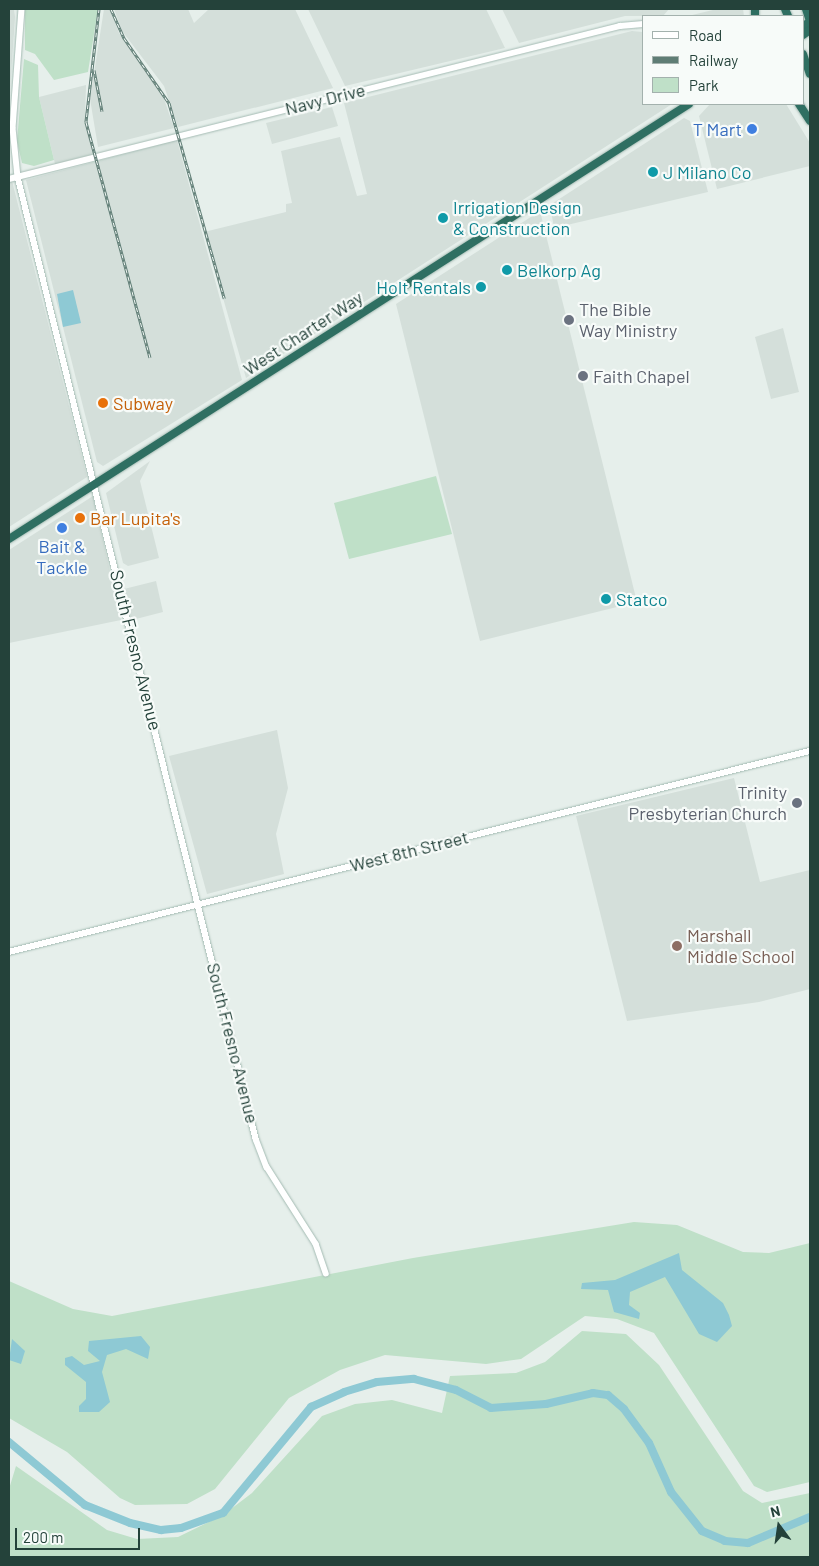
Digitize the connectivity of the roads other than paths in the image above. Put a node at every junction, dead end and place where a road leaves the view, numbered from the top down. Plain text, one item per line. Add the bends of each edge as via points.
1 (22, 9) edge
2 (806, 9) edge
3 (810, 21) edge
4 (642, 24) edge
5 (804, 57) edge
6 (810, 74) edge
7 (687, 105) edge
8 (800, 105) edge
9 (810, 121) edge
10 (18, 176) junction
11 (9, 179) edge
12 (94, 484) junction
13 (9, 539) edge
14 (810, 751) edge
15 (199, 904) junction
16 (9, 952) edge
17 (326, 1273) dead end

1 - 10 street, South Fresno Avenue via 13,128
2 - 3 highway
4 - 10 street, Navy Drive via 620,26
5 - 6 highway
7 - 12 highway, West Charter Way
8 - 9 highway
10 - 11 street, Navy Drive
10 - 12 street, South Fresno Avenue
12 - 13 highway, West Charter Way
12 - 15 street, South Fresno Avenue
14 - 15 street, West 8th Street
15 - 16 street, West 8th Street
15 - 17 street, South Fresno Avenue via 259,1149 311,1235

